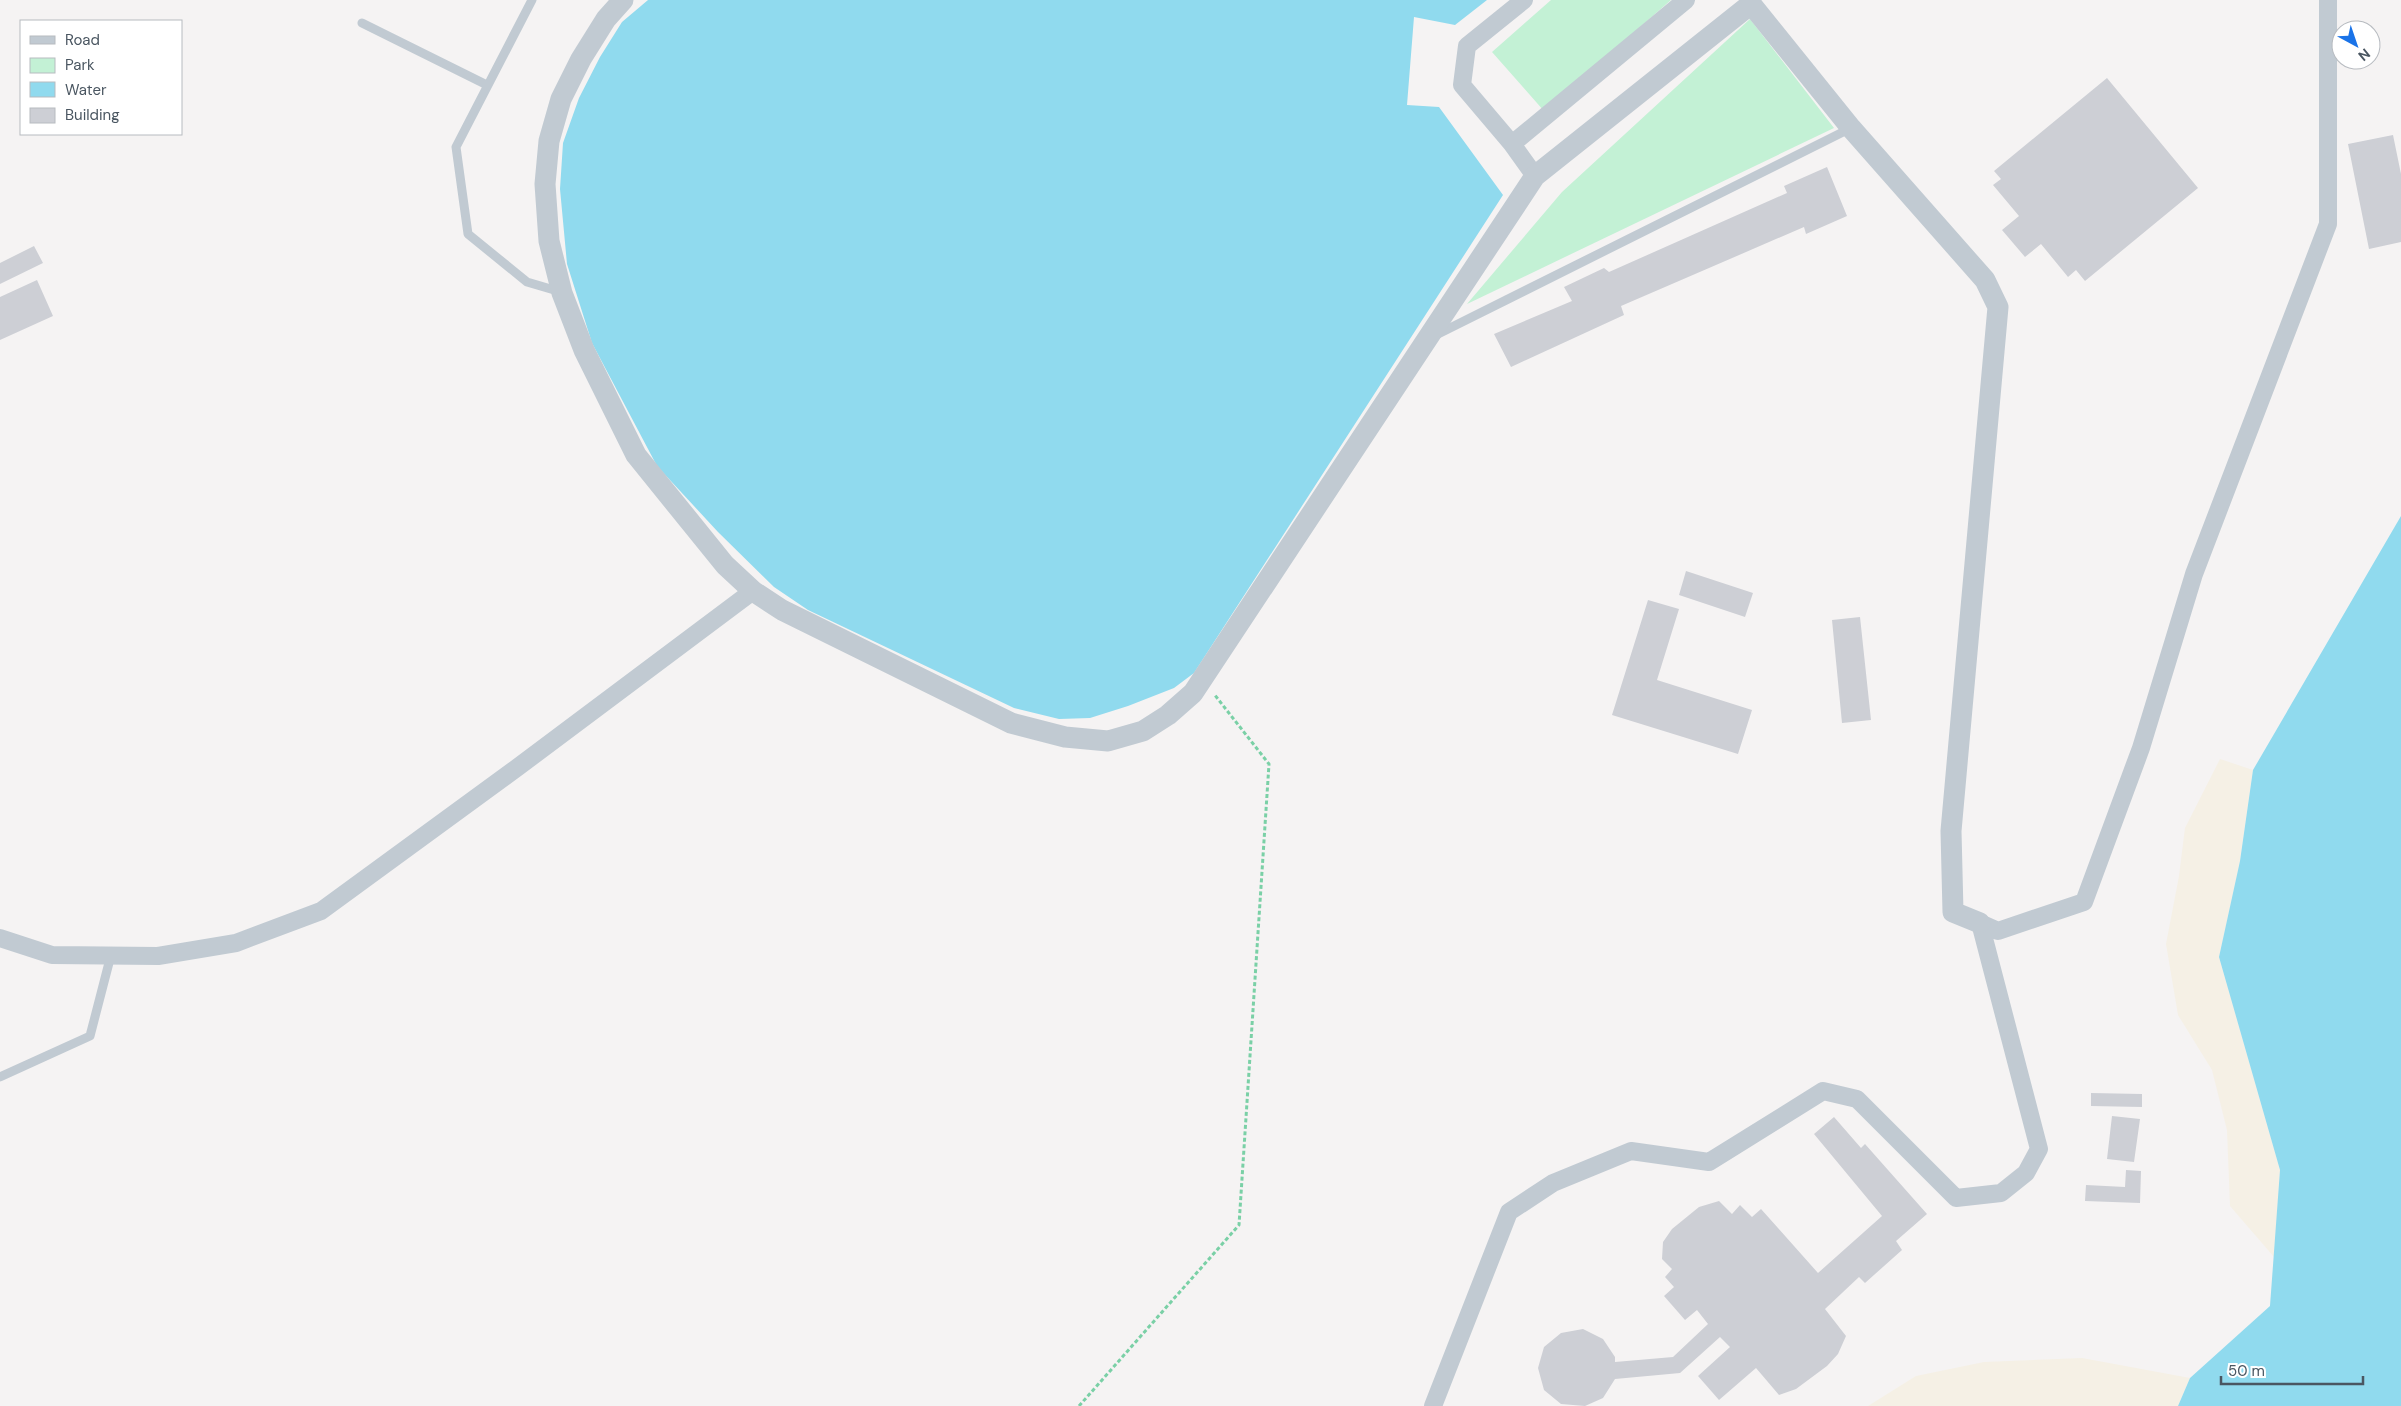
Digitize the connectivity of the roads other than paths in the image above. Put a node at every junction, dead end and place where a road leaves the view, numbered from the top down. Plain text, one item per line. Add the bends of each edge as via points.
1 (532, 0) edge
2 (623, 0) edge
3 (1524, 0) edge
4 (1686, 0) edge
5 (2328, 0) edge
6 (1750, 2) edge
7 (362, 23) dead end
8 (488, 85) junction
9 (1851, 128) junction
10 (1512, 144) junction
11 (1535, 176) junction
12 (562, 293) junction
13 (1425, 340) junction
14 (752, 591) junction
15 (1980, 923) junction
16 (0, 938) edge
17 (111, 955) junction
18 (0, 1077) edge
19 (1432, 1406) edge

1 - 8 lane
2 - 12 street via 606,19 581,60 561,99 549,141 545,184 549,241
3 - 10 street via 1467,46 1462,85
4 - 10 street
5 - 15 street via 2328,224 2194,574 2141,748 2084,902 1998,931
6 - 9 street
6 - 11 street
7 - 8 lane
8 - 12 lane via 456,147 468,234 527,282
9 - 13 lane
9 - 15 street via 1985,280 1998,307 1951,831 1953,912
10 - 11 street
11 - 13 street
12 - 14 street via 584,350 636,455 725,565
13 - 14 street via 1193,693 1143,731 1108,741 1065,737 1011,723 806,623
14 - 17 street via 321,911 236,943 158,956
15 - 19 street via 2039,1149 2026,1174 2001,1194 1956,1198 1857,1100 1823,1091 1709,1162 1631,1151 1553,1183 1509,1212
16 - 17 street via 52,955
17 - 18 lane via 90,1036

